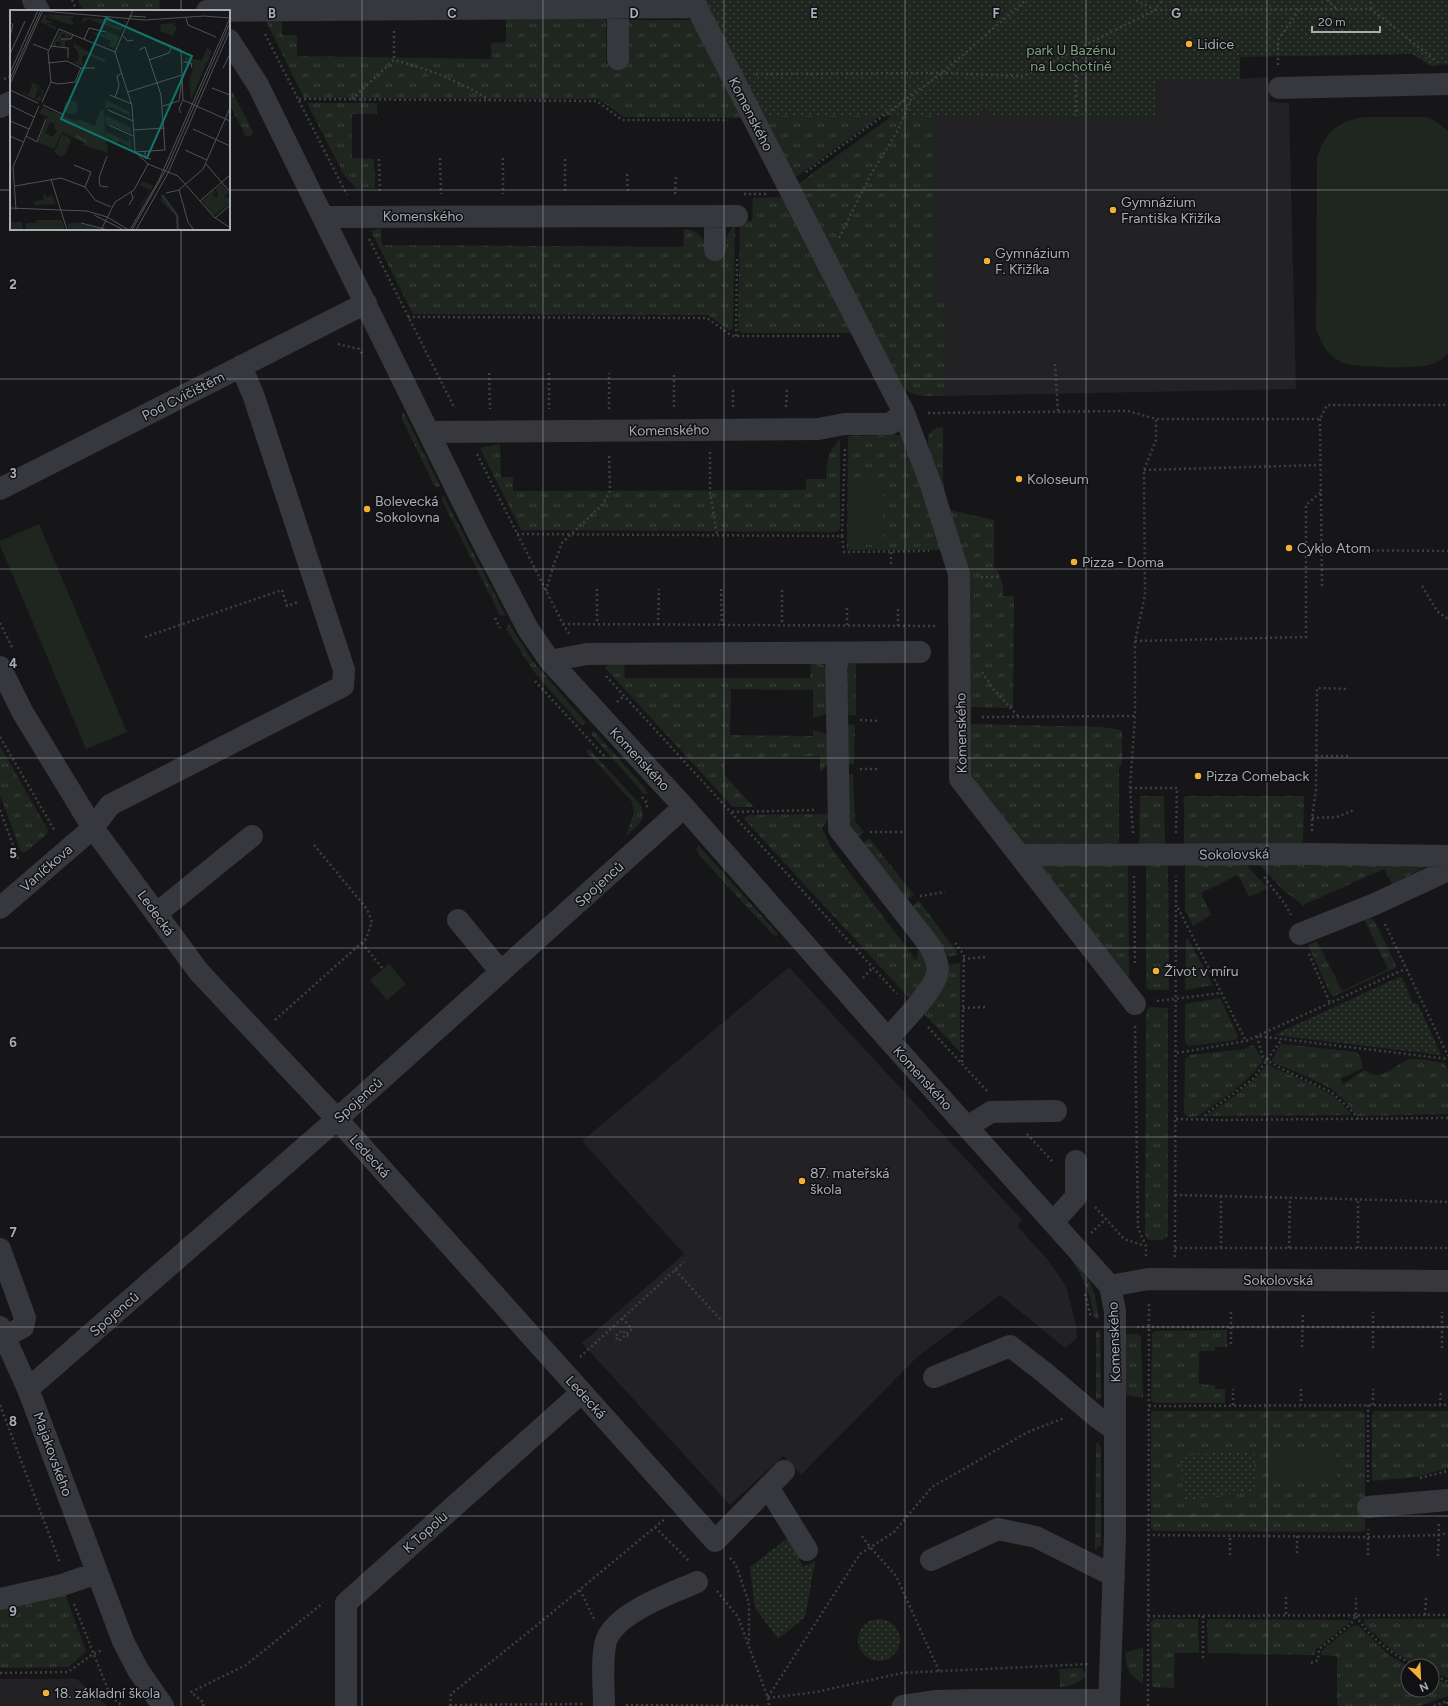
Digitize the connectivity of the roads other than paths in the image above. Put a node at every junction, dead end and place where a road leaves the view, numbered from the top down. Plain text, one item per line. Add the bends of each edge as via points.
1 (33, 0) edge
2 (695, 4) edge
3 (206, 8) edge
4 (618, 8) junction
5 (38, 10) edge
6 (230, 42) edge
7 (618, 59) dead end
8 (1445, 75) edge
9 (1279, 88) dead end
10 (10, 102) edge
11 (0, 107) edge
12 (716, 216) junction
13 (737, 216) road end
14 (324, 217) junction
15 (715, 250) dead end
16 (366, 304) junction
17 (242, 366) junction
18 (904, 413) junction
19 (429, 432) junction
20 (0, 489) edge
21 (920, 652) dead end
22 (836, 653) junction
23 (550, 661) junction
24 (0, 667) edge
25 (684, 807) junction
26 (93, 828) junction
27 (252, 836) dead end
28 (1020, 855) junction
29 (1448, 856) edge
30 (1448, 870) edge
31 (0, 908) edge
32 (156, 914) junction
33 (458, 920) dead end
34 (1300, 934) dead end
35 (501, 972) junction
36 (1134, 1004) road end
37 (888, 1039) junction
38 (1056, 1111) dead end
39 (337, 1119) junction
40 (967, 1127) junction
41 (1076, 1161) dead end
42 (1053, 1222) junction
43 (0, 1248) edge
44 (1448, 1281) edge
45 (1110, 1286) junction
46 (2, 1332) edge
47 (934, 1377) dead end
48 (28, 1388) junction
49 (582, 1392) junction
50 (1115, 1430) junction
51 (784, 1471) dead end
52 (768, 1487) junction
53 (1448, 1500) edge
54 (1368, 1507) road end
55 (807, 1550) dead end
56 (931, 1560) dead end
57 (97, 1573) junction
58 (1114, 1576) junction
59 (697, 1582) dead end
60 (0, 1599) edge
61 (1109, 1703) edge
62 (163, 1706) edge
63 (346, 1706) edge
64 (604, 1706) edge
65 (903, 1706) edge

1 - 5 street
2 - 4 street, Komenského
2 - 18 street, Komenského
3 - 4 street, Komenského
4 - 7 street
6 - 14 street, Komenského via 258,85
8 - 9 street
10 - 11 street
12 - 13 street, Komenského
12 - 14 street, Komenského
12 - 15 street
14 - 16 street, Komenského
16 - 17 street, Pod Cvičištěm
16 - 19 street, Komenského
17 - 20 street, Pod Cvičištěm
17 - 26 street, Vaníčkova via 344,670 343,686 110,805
18 - 19 street, Komenského via 890,424 846,424 818,429
18 - 28 street, Komenského via 931,485 959,574 960,779
19 - 23 street, Komenského via 528,629
21 - 22 street
22 - 23 street via 587,654
22 - 37 street, Komenského via 839,828 930,946 937,961 937,975 927,994
23 - 25 street, Komenského
24 - 26 street, Ledecká via 23,713
25 - 35 street, Spojenců
25 - 37 street, Komenského
26 - 31 street, Vaníčkova
26 - 32 street, Ledecká
27 - 32 street
28 - 29 street, Sokolovská
28 - 36 street, Komenského
30 - 34 street via 1375,904
32 - 39 street, Ledecká via 199,972
33 - 35 street
35 - 39 street, Spojenců
37 - 40 street, Komenského
38 - 40 street via 991,1112
39 - 48 street, Spojenců
39 - 49 street, Ledecká
40 - 42 street, Komenského
41 - 42 street via 1076,1197
42 - 45 street, Komenského
43 - 46 street, Majakovského via 25,1318 23,1327
44 - 45 street, Sokolovská via 1148,1280
45 - 50 street, Komenského via 1116,1311
46 - 48 street, Majakovského
47 - 50 street via 1010,1346
48 - 57 street, Majakovského
49 - 52 street, Ledecká via 715,1541
49 - 63 street, K Topolu via 346,1603
50 - 58 street, Komenského
51 - 52 street
52 - 55 street
53 - 54 street
56 - 58 street via 998,1529 1036,1537
57 - 60 street
57 - 62 street, Majakovského via 123,1641 138,1670
58 - 61 street, Komenského
59 - 64 street via 634,1612 611,1631 606,1642
61 - 65 street via 974,1700 936,1701

